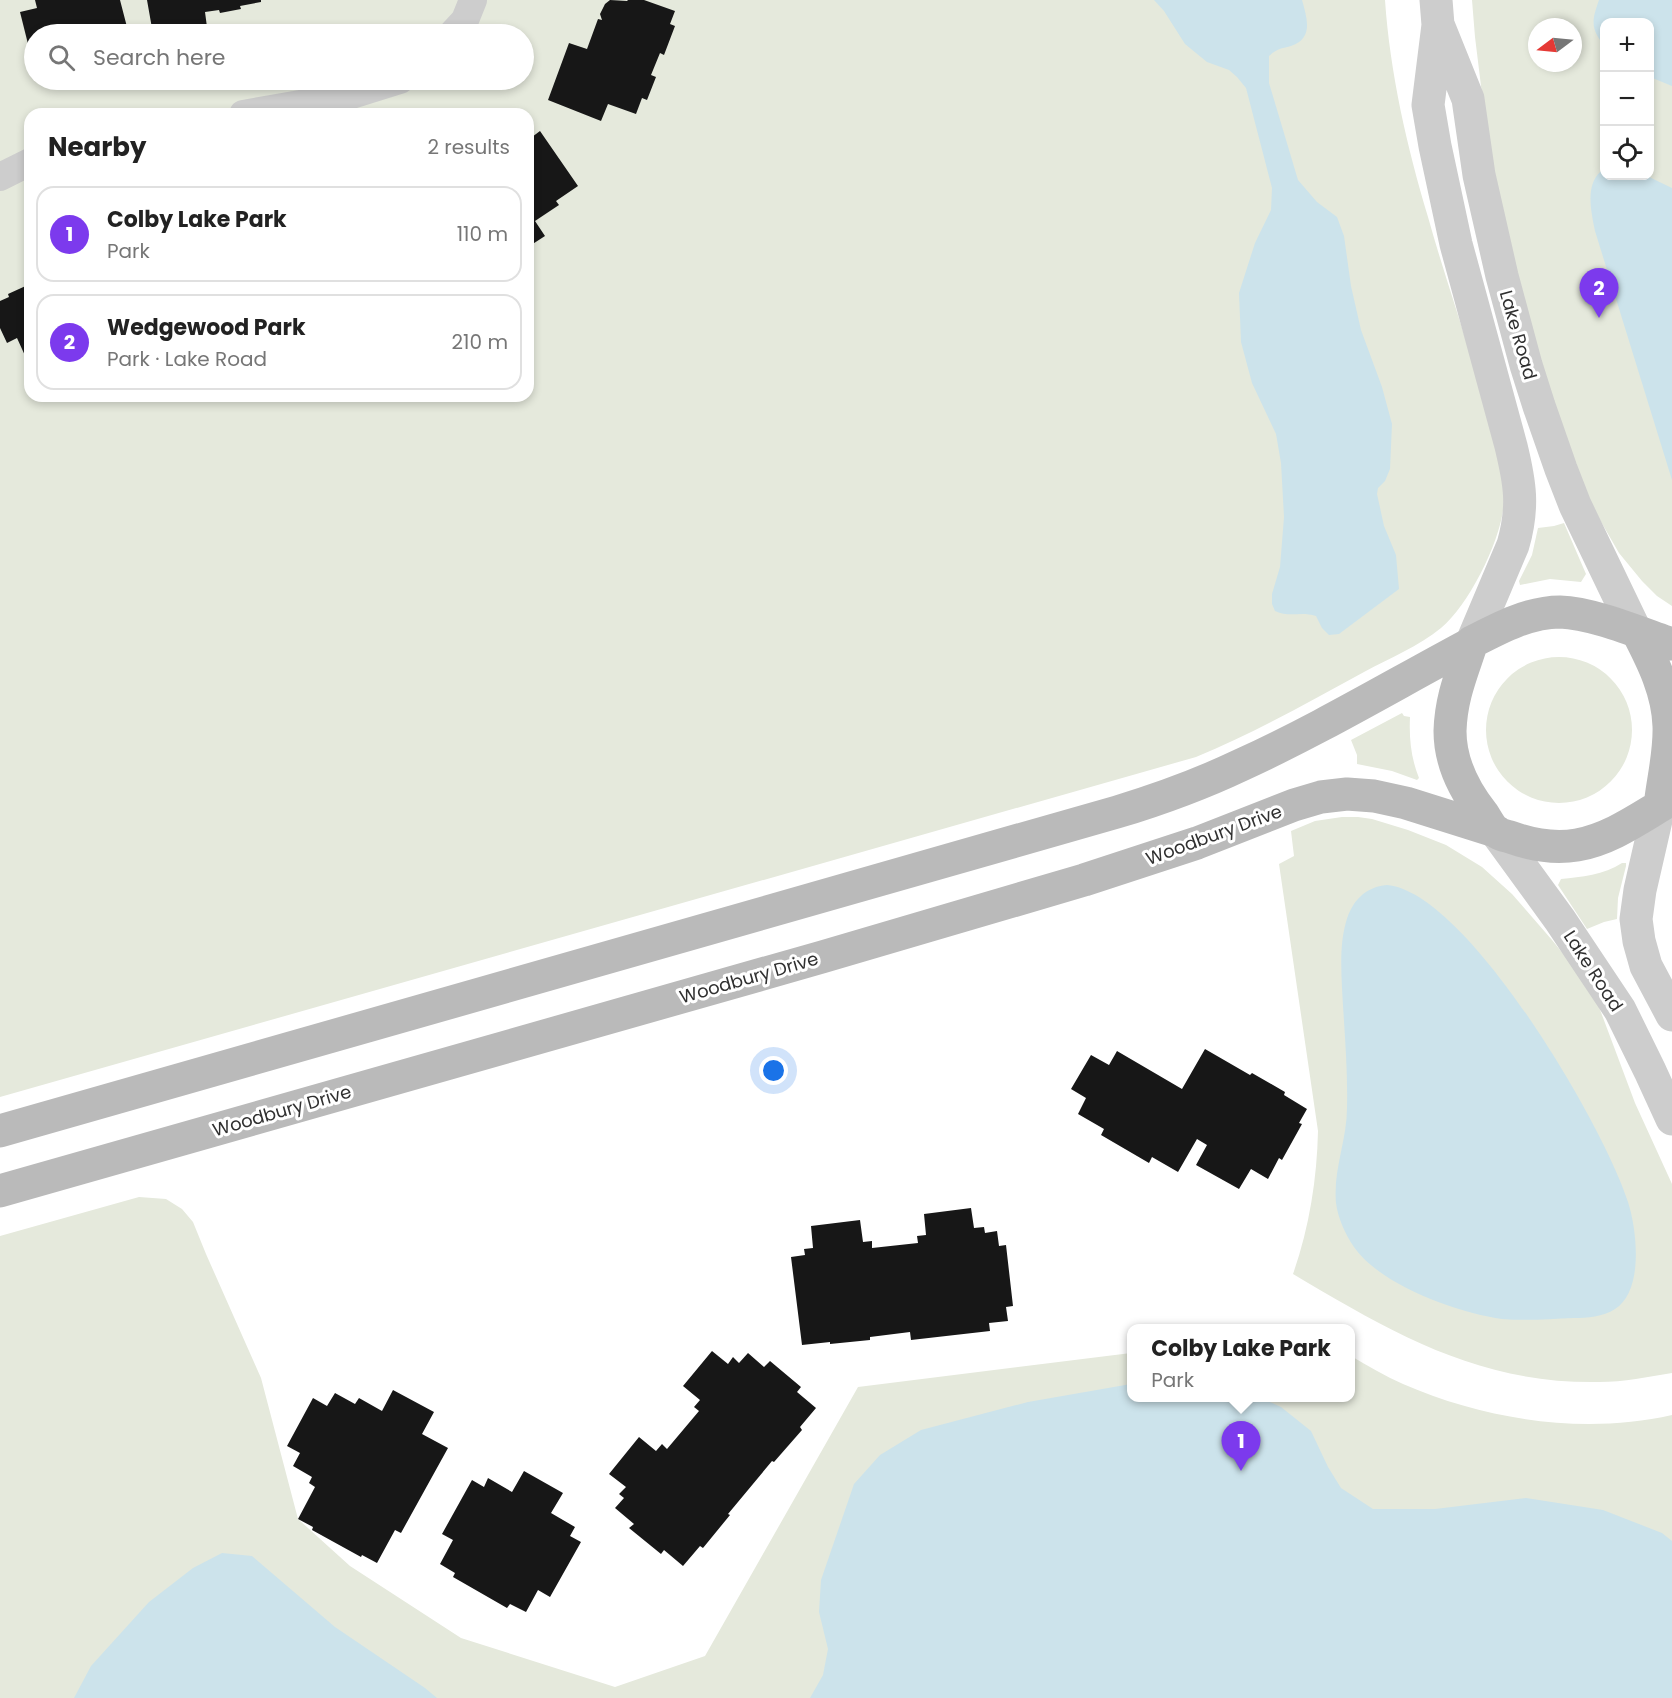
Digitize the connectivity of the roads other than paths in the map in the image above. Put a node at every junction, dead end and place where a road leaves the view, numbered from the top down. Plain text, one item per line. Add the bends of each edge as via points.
1 (473, 0) edge
2 (1437, 13) edge
3 (461, 24) edge
4 (368, 90) edge
5 (277, 108) edge
6 (24, 165) edge
7 (0, 177) edge
8 (1637, 633) junction
9 (1472, 643) junction
10 (1672, 645) edge
11 (1663, 804) edge
12 (1496, 832) junction
13 (1672, 1015) edge
14 (1672, 1119) edge
15 (0, 1131) edge
16 (0, 1191) edge

1 - 3 street
2 - 8 street, Lake Road via 1468,99 1479,175 1502,276 1539,406 1575,505
2 - 9 street, Lake Road via 1428,105 1435,146 1456,244 1513,453 1521,501 1513,544
4 - 5 street
6 - 7 street
8 - 9 main road via 1559,612 1514,622
8 - 10 main road
8 - 11 main road via 1658,674 1668,713
9 - 12 main road via 1454,699 1451,744 1464,788
9 - 15 main road via 1304,735 1147,803
11 - 12 main road, Woodbury Drive via 1605,836 1576,845 1543,846
11 - 13 street via 1636,919 1643,958
12 - 14 street, Lake Road via 1620,1010
12 - 16 main road, Woodbury Drive via 1374,796 1321,797 1084,880

